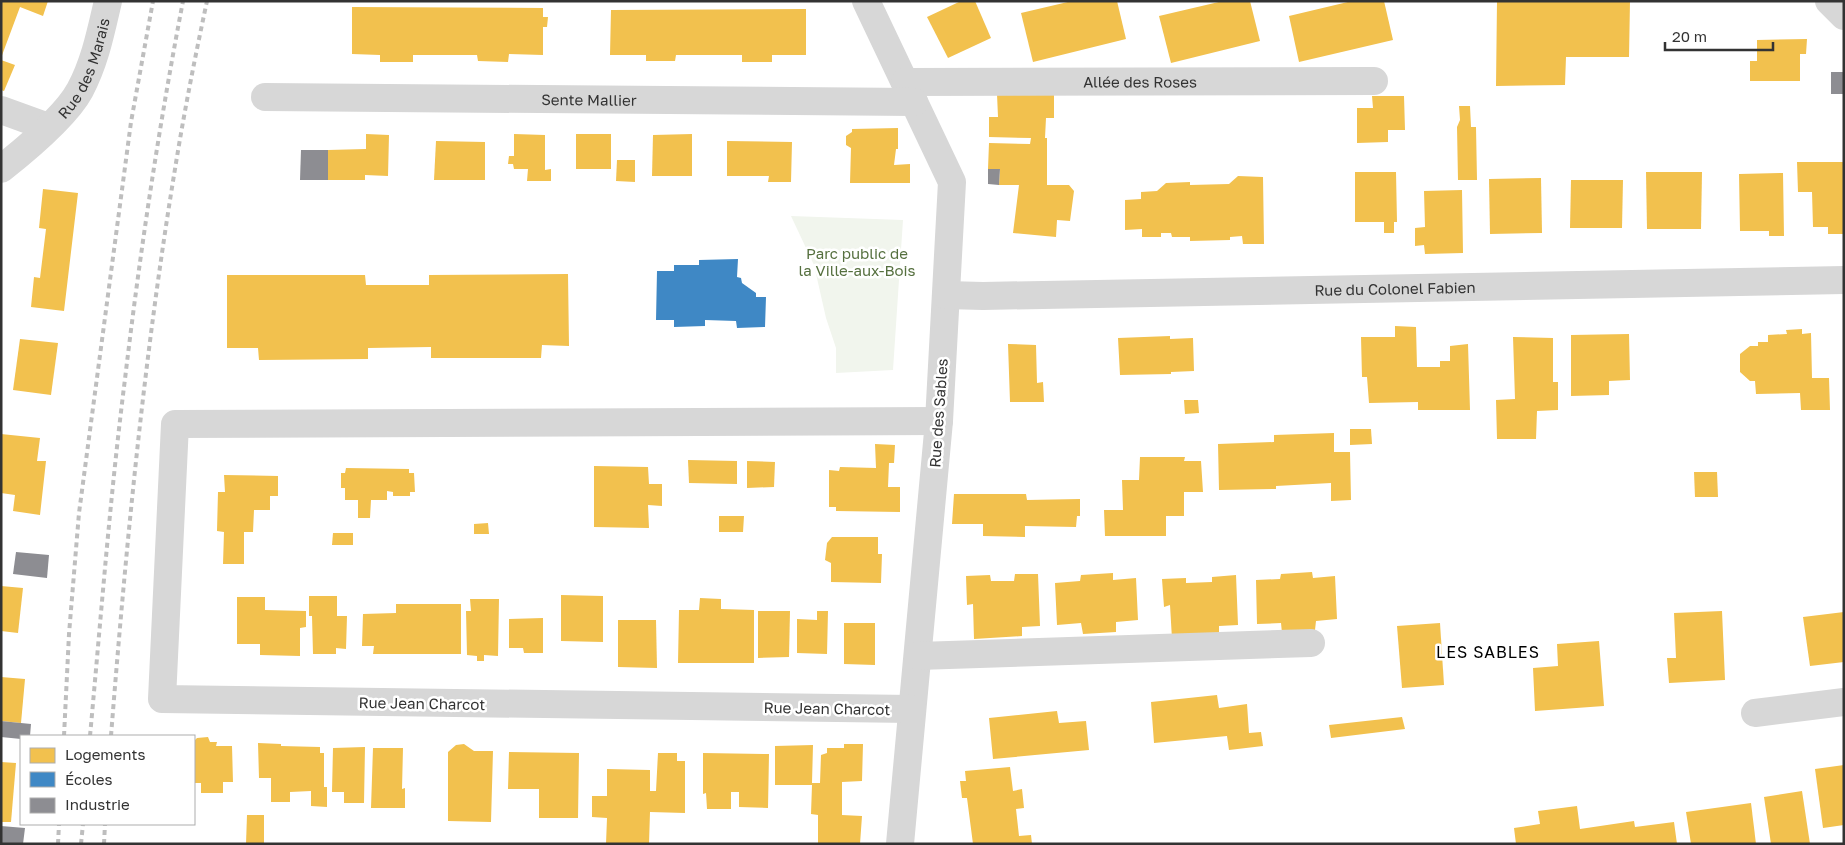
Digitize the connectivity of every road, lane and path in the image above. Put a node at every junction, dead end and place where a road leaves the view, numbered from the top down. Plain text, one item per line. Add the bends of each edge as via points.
1 (108, 1) edge
2 (866, 1) edge
3 (1829, 1) edge
4 (1844, 16) edge
5 (1374, 81) dead end
6 (909, 92) junction
7 (265, 97) dead end
8 (1, 110) edge
9 (48, 127) junction
10 (1, 169) edge
11 (1844, 280) edge
12 (946, 295) junction
13 (939, 421) junction
14 (1311, 643) dead end
15 (918, 656) junction
16 (1844, 702) edge
17 (912, 709) junction
18 (1755, 713) dead end
19 (900, 844) edge

1 - 9 street, Rue des Marais via 99,41 79,91
2 - 6 street, Rue des Sables
3 - 4 street
5 - 6 street, Allée des Roses
6 - 7 street, Sente Mallier
6 - 12 street, Rue des Sables via 952,182
8 - 9 street, Rue des Marais
9 - 10 street, Rue des Marais
11 - 12 street, Rue du Colonel Fabien
12 - 13 street, Rue des Sables
13 - 15 street, Rue des Sables
13 - 17 street, Rue Jean Charcot via 175,424 162,700
14 - 15 street
15 - 17 street, Rue des Sables
16 - 18 street
17 - 19 street, Rue des Sables

